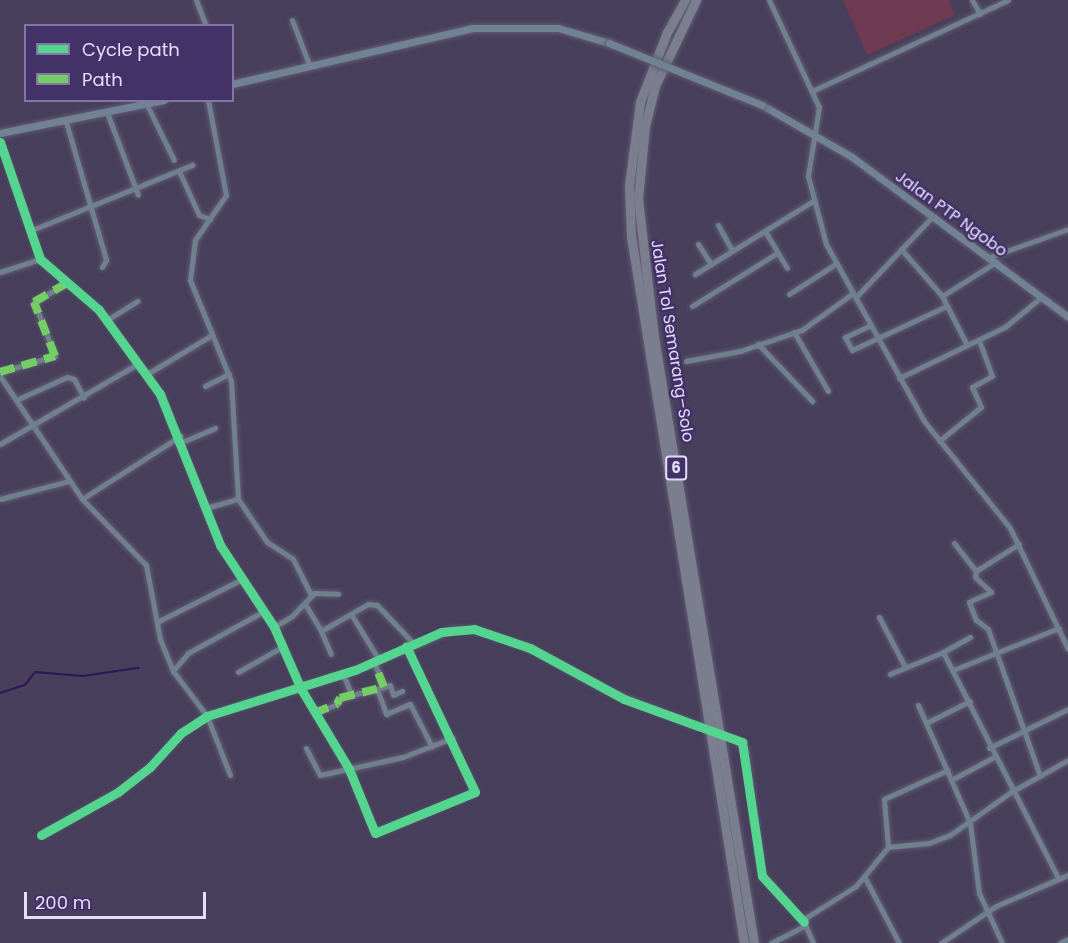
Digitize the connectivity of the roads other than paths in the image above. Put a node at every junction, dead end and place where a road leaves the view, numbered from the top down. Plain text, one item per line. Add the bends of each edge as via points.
1 (196, 0) edge
2 (685, 0) edge
3 (696, 0) edge
4 (769, 0) edge
5 (972, 0) edge
6 (1004, 1) edge
7 (980, 14) junction
8 (292, 20) dead end
9 (205, 24) edge
10 (310, 67) junction
11 (234, 84) edge
12 (812, 91) junction
13 (158, 102) edge
14 (208, 102) edge
15 (147, 105) junction
16 (108, 115) junction
17 (66, 122) junction
18 (0, 133) edge
19 (816, 134) junction
20 (0, 142) edge
21 (174, 160) dead end
22 (192, 165) dead end
23 (179, 171) junction
24 (135, 189) junction
25 (138, 195) dead end
26 (813, 201) junction
27 (90, 208) junction
28 (932, 217) junction
29 (210, 219) junction
30 (718, 225) dead end
31 (1068, 229) edge
32 (32, 230) junction
33 (765, 231) junction
34 (698, 244) dead end
35 (901, 249) junction
36 (732, 250) junction
37 (777, 253) junction
38 (40, 259) junction
39 (993, 260) junction
40 (837, 263) junction
41 (711, 264) junction
42 (102, 267) dead end
43 (788, 268) dead end
44 (0, 272) edge
45 (695, 274) dead end
46 (67, 283) junction
47 (789, 294) dead end
48 (855, 295) junction
49 (942, 296) junction
50 (1040, 298) junction
51 (138, 302) dead end
52 (692, 306) dead end
53 (946, 306) junction
54 (1068, 317) edge
55 (107, 320) junction
56 (871, 325) junction
57 (794, 332) junction
58 (212, 335) junction
59 (879, 340) junction
60 (979, 340) junction
61 (759, 344) junction
62 (967, 345) junction
63 (686, 361) dead end
64 (139, 363) junction
65 (0, 374) edge
66 (147, 374) junction
67 (229, 375) junction
68 (899, 378) junction
69 (6, 386) junction
70 (205, 386) dead end
71 (0, 390) edge
72 (828, 391) dead end
73 (84, 398) junction
74 (15, 400) junction
75 (812, 401) dead end
76 (33, 427) junction
77 (215, 428) dead end
78 (181, 439) junction
79 (939, 441) junction
80 (0, 444) edge
81 (69, 481) junction
82 (0, 499) edge
83 (82, 499) junction
84 (238, 499) junction
85 (206, 508) junction
86 (954, 543) dead end
87 (1019, 544) junction
88 (976, 571) junction
89 (243, 579) junction
90 (338, 594) dead end
91 (311, 595) junction
92 (305, 604) junction
93 (264, 611) junction
94 (351, 614) junction
95 (879, 617) dead end
96 (157, 622) junction
97 (273, 627) junction
98 (1059, 628) junction
99 (321, 630) junction
100 (970, 637) dead end
101 (1067, 641) edge
102 (413, 643) junction
103 (406, 646) junction
104 (282, 647) junction
105 (1068, 649) edge
106 (943, 652) junction
107 (331, 654) dead end
108 (998, 654) junction
109 (376, 661) junction
110 (905, 667) junction
111 (953, 670) junction
112 (173, 671) junction
113 (238, 672) dead end
114 (343, 674) junction
115 (890, 674) dead end
116 (380, 688) junction
117 (301, 689) junction
118 (402, 691) dead end
119 (351, 694) junction
120 (970, 701) junction
121 (918, 705) dead end
122 (1068, 709) edge
123 (314, 713) junction
124 (207, 716) junction
125 (926, 723) junction
126 (698, 726) tunnel mouth
127 (1023, 731) junction
128 (452, 738) junction
129 (733, 738) tunnel mouth
130 (432, 747) junction
131 (306, 748) dead end
132 (990, 748) junction
133 (994, 757) junction
134 (1068, 760) edge
135 (349, 769) junction
136 (948, 770) junction
137 (230, 775) dead end
138 (1040, 776) junction
139 (952, 779) junction
140 (1011, 792) junction
141 (970, 823) junction
142 (41, 835) dead end
143 (888, 847) junction
144 (1068, 875) edge
145 (865, 878) junction
146 (1058, 879) junction
147 (986, 911) junction
148 (804, 924) junction
149 (1068, 939) edge
150 (744, 943) edge
151 (754, 943) edge
152 (771, 943) edge
153 (813, 943) edge
154 (899, 943) edge
155 (941, 943) edge
156 (1002, 943) edge
157 (1060, 943) edge

1 - 9 street
2 - 150 highway, Jalan Tol Semarang–Solo / 6 via 667,32 640,102 629,186 631,236
3 - 151 highway, Jalan Tol Semarang–Solo / 6 via 656,86 645,126 638,200 654,337
4 - 12 street
5 - 7 street
6 - 7 street
7 - 12 street
8 - 10 street
10 - 11 main road, Jalan PTP Ngobo
10 - 19 main road, Jalan PTP Ngobo, bridge via 441,32 558,28 609,43 762,105
12 - 19 street via 820,110
13 - 15 main road
14 - 29 street via 226,189 225,200
15 - 16 main road
15 - 21 street
16 - 17 main road
16 - 24 street
17 - 18 main road
17 - 27 street
19 - 26 street via 808,170
19 - 28 main road, Jalan PTP Ngobo
20 - 32 street
22 - 23 street
23 - 24 street
23 - 29 street via 197,211
24 - 25 street
24 - 27 street
26 - 33 street
26 - 40 street
27 - 32 street
27 - 42 street via 106,260
28 - 35 street
28 - 39 main road, Jalan PTP Ngobo
29 - 58 street via 195,240 189,269 195,298
30 - 36 street
31 - 39 street
32 - 38 street
33 - 36 street
33 - 37 street
34 - 41 street
35 - 48 street
35 - 49 street
36 - 41 street
37 - 43 street
37 - 52 street
38 - 44 street
38 - 46 street
39 - 49 street
39 - 50 main road, Jalan PTP Ngobo
40 - 47 street
40 - 48 street
41 - 45 street
46 - 55 street
46 - 65 street via 34,302 55,356
48 - 56 street
48 - 57 street
49 - 53 street
50 - 54 main road, Jalan PTP Ngobo
50 - 60 street via 1005,327
51 - 55 street
53 - 59 street
53 - 62 street
55 - 64 street
56 - 59 street
56 - 59 street via 845,337 852,350
57 - 61 street
57 - 72 street
58 - 66 street
58 - 67 street
59 - 68 street
60 - 62 street
60 - 79 street via 992,376 972,387 981,407
61 - 63 street
61 - 75 street
62 - 68 street
64 - 66 street
64 - 73 street
65 - 69 street
66 - 78 street
67 - 70 street
67 - 84 street
68 - 79 street
69 - 71 street
69 - 74 street
73 - 74 street via 74,379 67,376
73 - 76 street
74 - 76 street
76 - 80 street
76 - 81 street
77 - 78 street
78 - 83 street
78 - 85 street
79 - 87 street via 995,506
81 - 82 street
81 - 83 street
83 - 96 street via 146,565
84 - 85 street
84 - 91 street via 267,542 293,559
85 - 89 street via 220,545
86 - 88 street
87 - 88 street
87 - 98 street
88 - 108 street via 975,578 991,592 969,602 976,620 985,622
89 - 93 street
89 - 96 street
90 - 91 street
91 - 92 street
92 - 97 street
92 - 99 street
93 - 97 street
93 - 112 street via 197,647
94 - 99 street
94 - 102 street via 377,604
94 - 109 street
95 - 110 street
96 - 112 street
97 - 104 street
98 - 101 street
98 - 108 street
99 - 107 street
100 - 106 street
101 - 105 street
102 - 103 street
102 - 126 street via 453,629 474,629 530,648 612,693
103 - 109 street
103 - 128 street
104 - 113 street
104 - 117 street
106 - 110 street
106 - 111 street
108 - 111 street
108 - 127 street
109 - 114 street
109 - 116 street
110 - 115 street
111 - 120 street
112 - 124 street
114 - 117 street
114 - 119 street
116 - 118 street via 390,685 393,695
116 - 119 street
116 - 130 street via 386,714 410,704
117 - 123 street
117 - 124 street
119 - 123 street
120 - 125 street
120 - 132 street
121 - 125 street
122 - 127 street
123 - 135 street
124 - 137 street
124 - 142 street via 182,732 157,761 118,792
125 - 136 street
127 - 132 street
127 - 138 street
128 - 130 street
128 - 135 street via 473,795 377,832 372,830
129 - 148 street via 745,748 764,880
130 - 135 street
131 - 135 street via 320,775
132 - 133 street
133 - 139 street
133 - 140 street
134 - 138 street
136 - 139 street
136 - 143 street via 884,799
138 - 140 street
139 - 141 street
140 - 141 street
140 - 146 street
141 - 143 street via 929,843
141 - 147 street via 976,882
143 - 145 street
144 - 146 street
145 - 148 street
145 - 154 street
146 - 147 street
147 - 155 street
147 - 156 street
148 - 152 street
148 - 153 street
149 - 157 street

